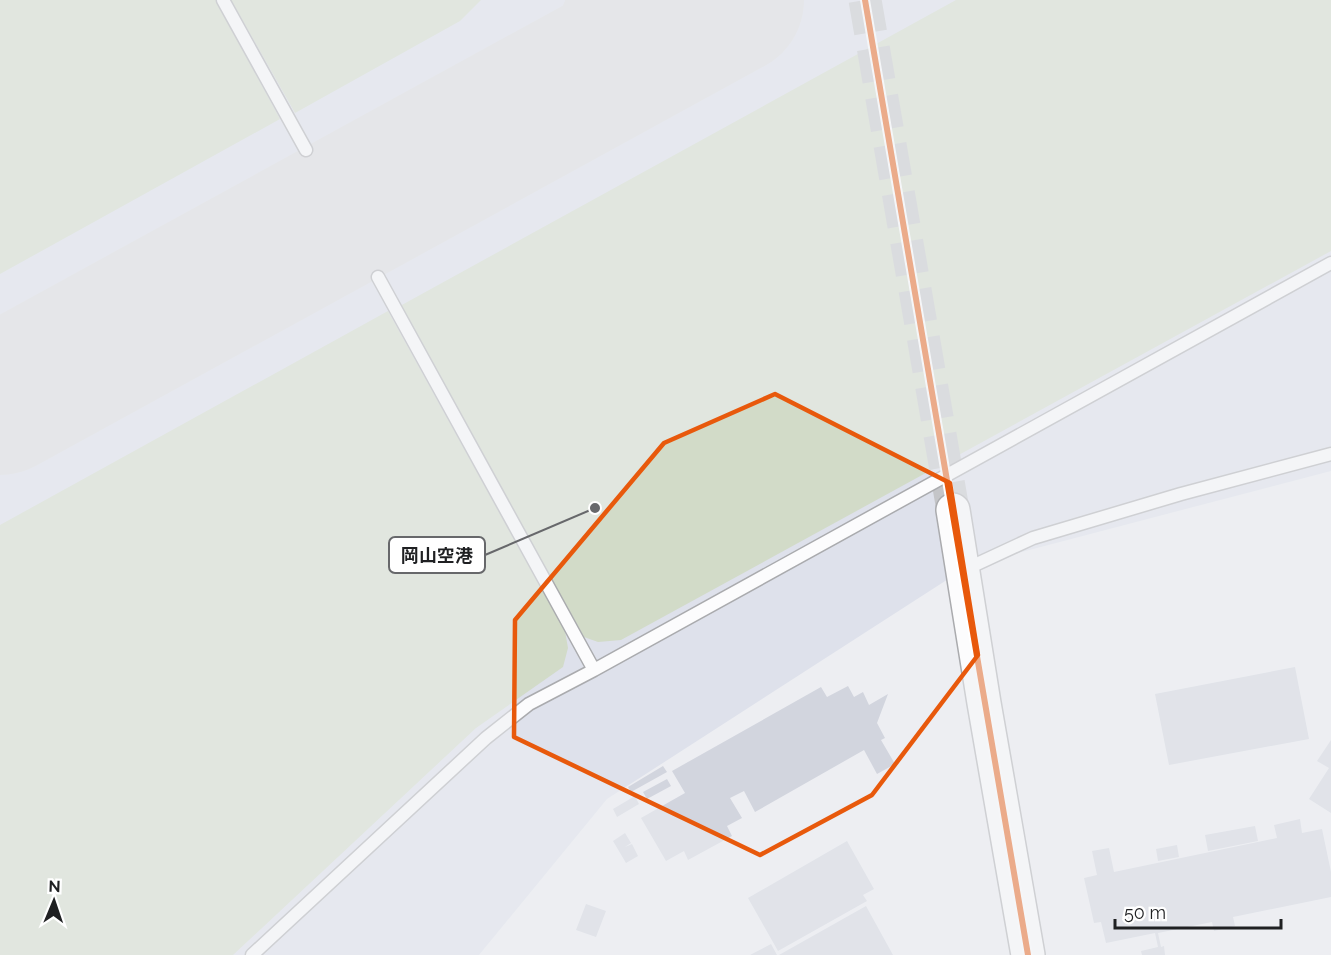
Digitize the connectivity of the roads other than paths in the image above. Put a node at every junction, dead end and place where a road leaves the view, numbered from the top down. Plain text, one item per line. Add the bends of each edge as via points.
1 (223, 0) edge
2 (306, 150) dead end
3 (1331, 263) edge
4 (378, 277) dead end
5 (1331, 454) edge
6 (952, 510) tunnel mouth
7 (963, 570) junction
8 (594, 670) junction
9 (252, 955) edge
10 (1028, 955) edge

1 - 2 lane
3 - 8 lane
4 - 8 lane
5 - 7 lane via 1033,538
6 - 7 street
7 - 10 street
8 - 9 lane via 529,704 486,738

